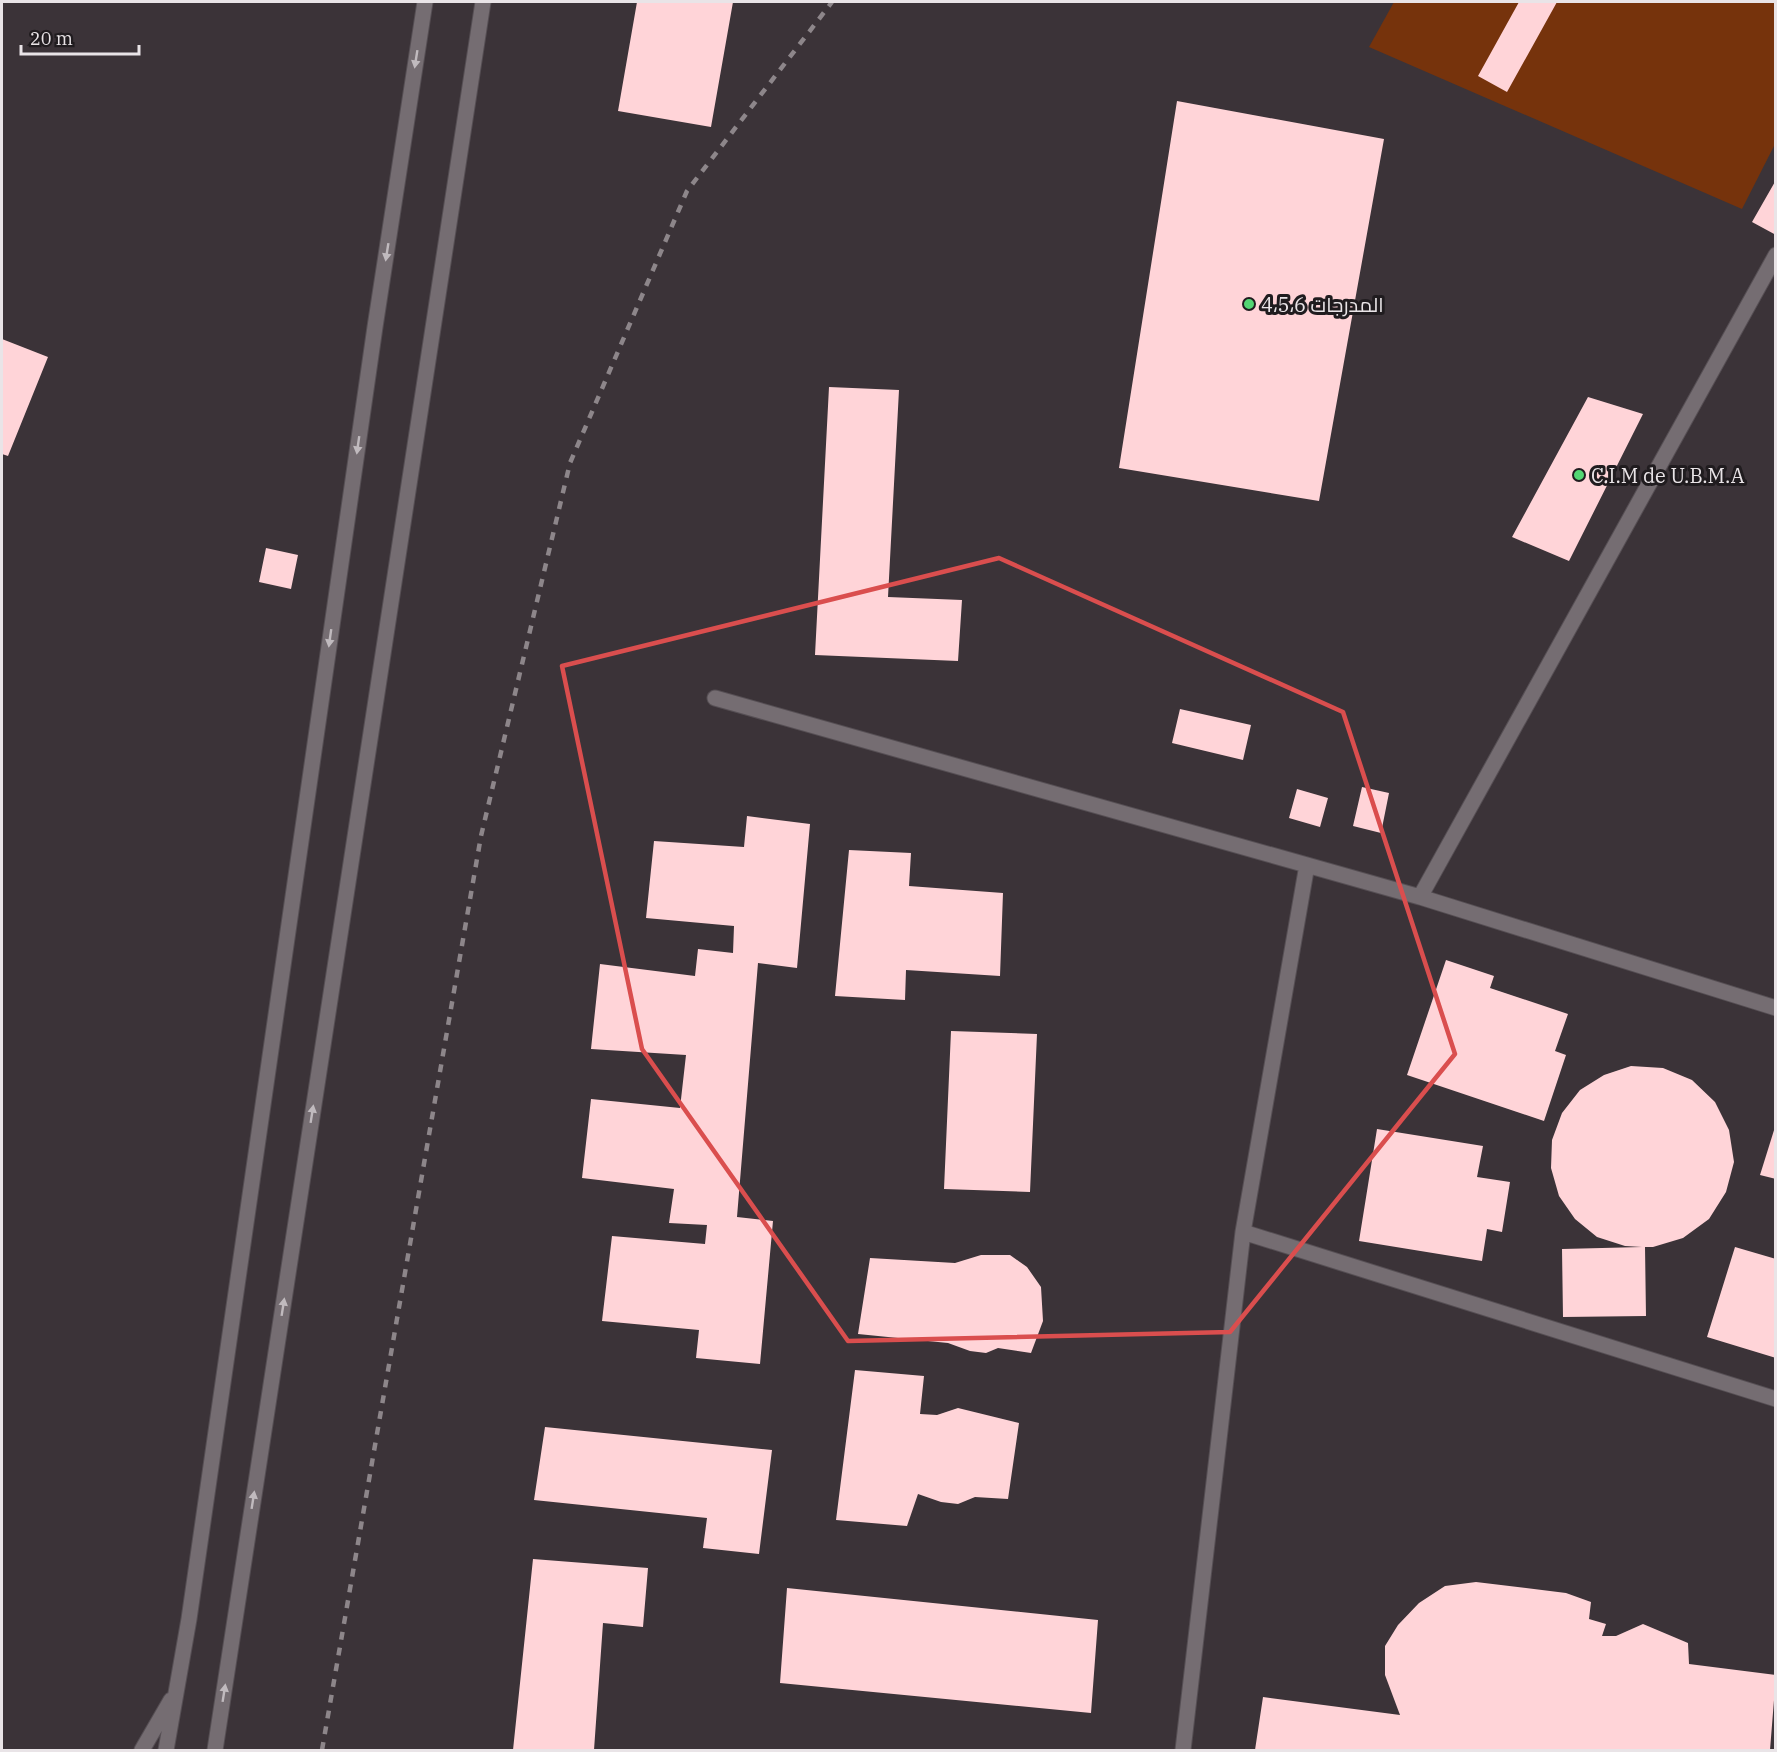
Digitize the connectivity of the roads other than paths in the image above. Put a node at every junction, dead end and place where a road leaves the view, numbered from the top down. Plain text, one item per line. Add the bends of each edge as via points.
1 (425, 2) edge
2 (483, 2) edge
3 (1776, 255) edge
4 (715, 698) dead end
5 (1307, 865) junction
6 (1420, 897) junction
7 (1776, 1008) edge
8 (1244, 1232) junction
9 (1776, 1399) edge
10 (179, 1687) junction
11 (142, 1750) edge
12 (166, 1750) edge
13 (215, 1750) edge
14 (1183, 1750) edge

1 -> 10 main road
13 -> 2 main road
3 - 6 main road
4 - 5 main road
5 - 6 main road
5 - 8 main road
6 - 7 main road
8 - 9 main road
8 - 14 main road
10 - 11 main road
10 - 12 main road

